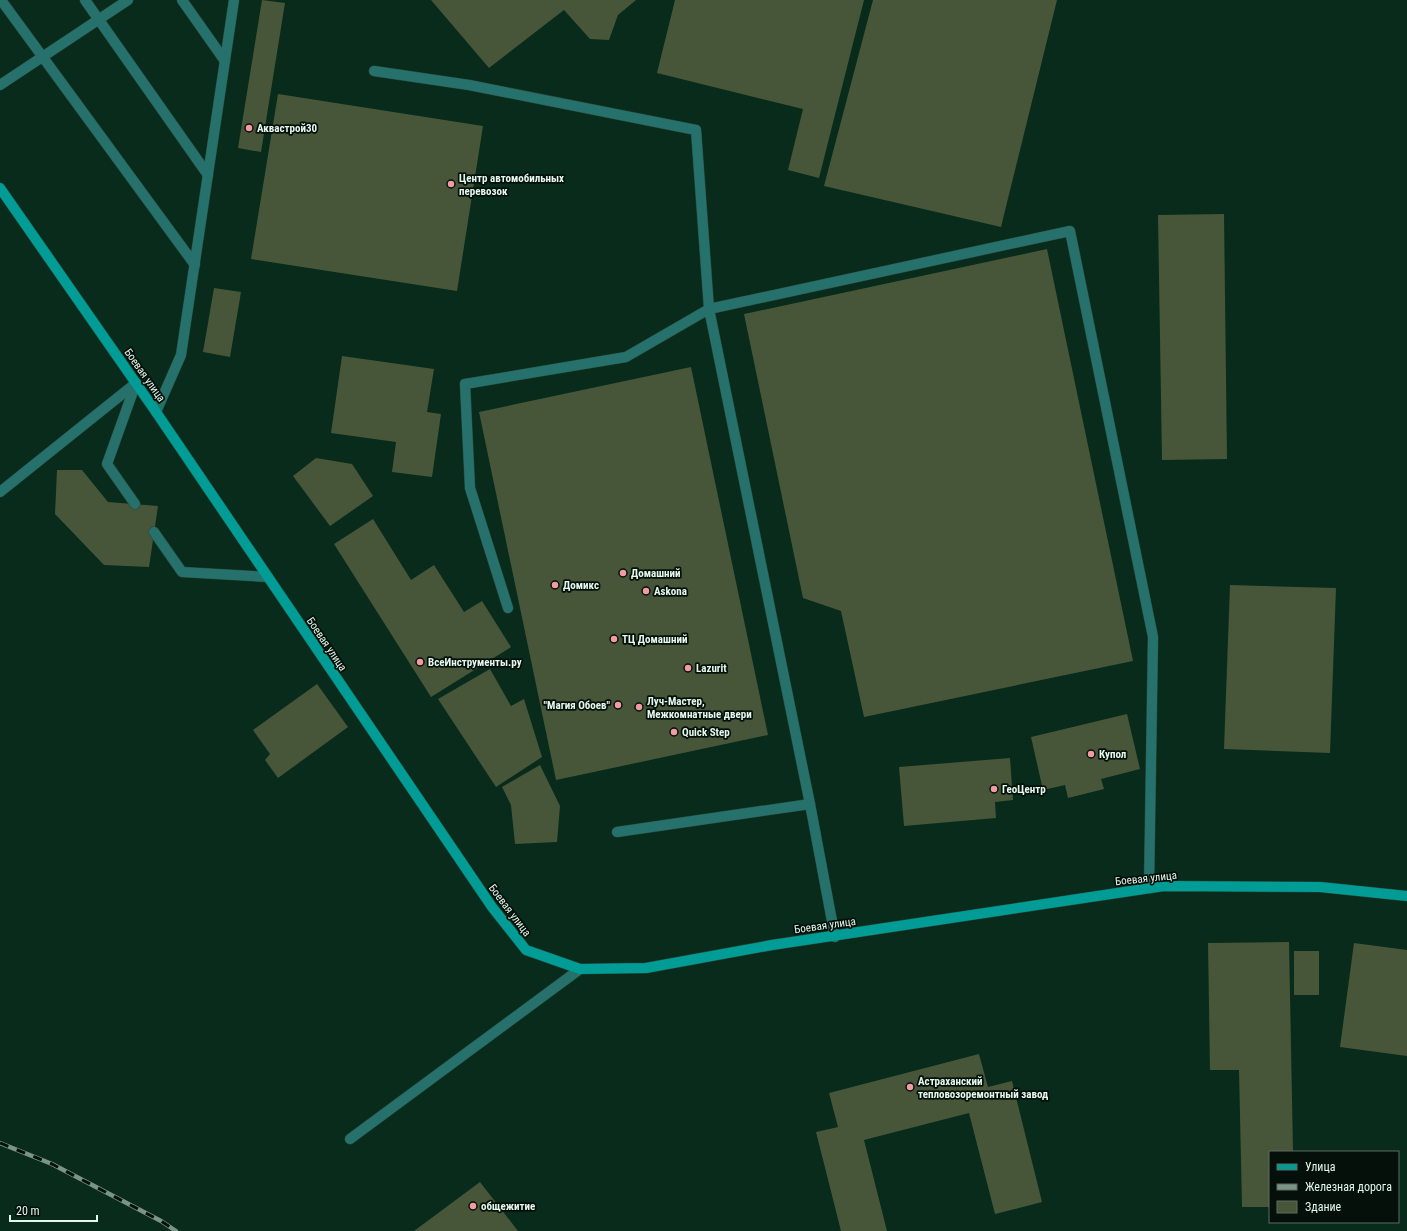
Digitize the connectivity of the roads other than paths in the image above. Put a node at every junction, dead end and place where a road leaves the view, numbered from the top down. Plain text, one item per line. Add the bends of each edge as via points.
1 (1, 0) edge
2 (85, 0) edge
3 (128, 0) edge
4 (182, 0) edge
5 (234, 0) edge
6 (98, 20) junction
7 (42, 57) junction
8 (225, 61) junction
9 (374, 72) dead end
10 (0, 85) edge
11 (208, 175) junction
12 (0, 188) edge
13 (195, 265) junction
14 (710, 309) junction
15 (136, 383) junction
16 (156, 412) junction
17 (0, 492) edge
18 (135, 504) dead end
19 (154, 532) dead end
20 (268, 577) junction
21 (508, 608) dead end
22 (810, 804) junction
23 (616, 832) dead end
24 (1149, 888) junction
25 (1407, 896) edge
26 (835, 937) junction
27 (580, 969) junction
28 (350, 1139) dead end

1 - 7 lane
2 - 6 lane
3 - 6 lane
4 - 8 lane
5 - 8 lane
6 - 7 lane
6 - 11 lane
7 - 10 lane
7 - 13 lane
8 - 11 lane
9 - 14 lane via 469,86 696,130
11 - 13 lane
12 - 15 main road, Боевая улица
13 - 16 lane via 182,355
14 - 21 lane via 626,357 465,384 470,488
14 - 22 lane
14 - 24 lane via 1070,232 1153,637
15 - 16 main road, Боевая улица
15 - 17 lane
15 - 18 lane via 107,464
16 - 20 main road, Боевая улица
19 - 20 lane via 182,572
20 - 27 main road, Боевая улица via 487,900 526,950
22 - 23 lane
22 - 26 lane
24 - 25 main road, Боевая улица via 1320,887
24 - 26 main road, Боевая улица
26 - 27 main road, Боевая улица via 772,945 646,968
27 - 28 lane

